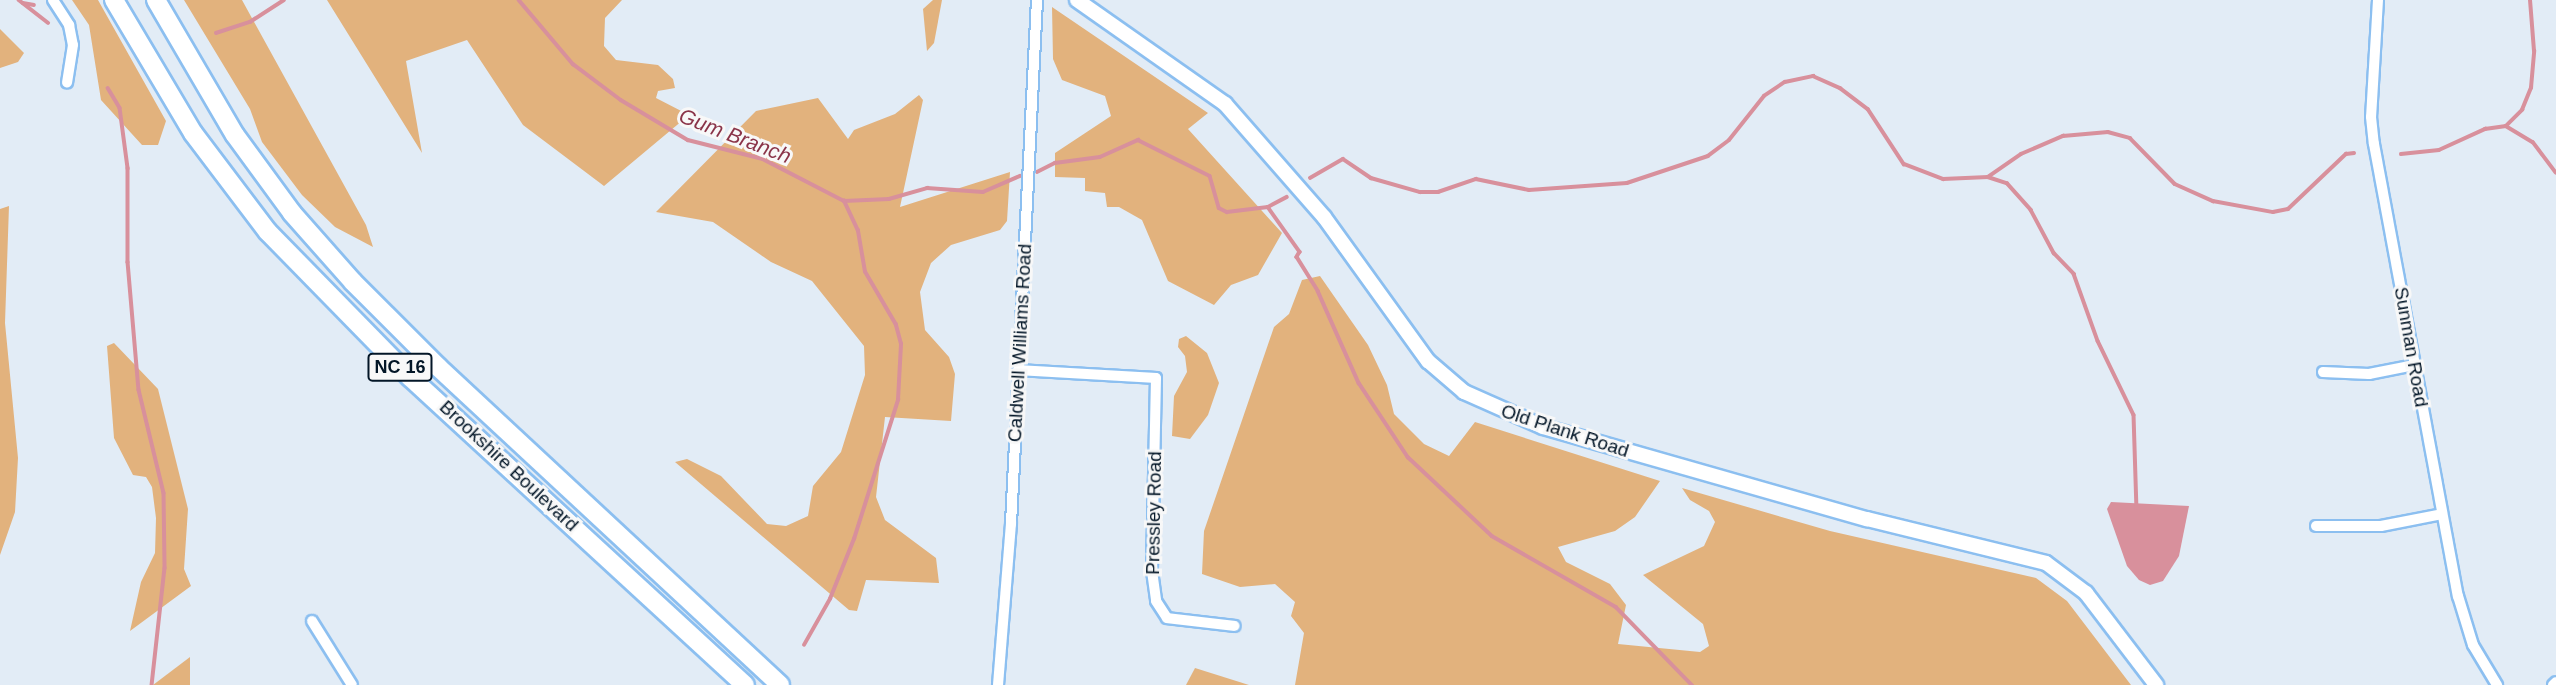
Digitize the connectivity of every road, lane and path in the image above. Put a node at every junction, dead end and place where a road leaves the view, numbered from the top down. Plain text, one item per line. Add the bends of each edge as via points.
1 (53, 0) edge
2 (114, 0) edge
3 (156, 0) edge
4 (1037, 0) edge
5 (1077, 0) edge
6 (2378, 0) edge
7 (66, 83) dead end
8 (2415, 365) junction
9 (1018, 370) junction
10 (2323, 372) dead end
11 (2442, 514) junction
12 (2316, 526) dead end
13 (312, 621) dead end
14 (1235, 626) dead end
15 (352, 685) edge
16 (745, 685) edge
17 (780, 685) edge
18 (998, 685) edge
19 (2156, 685) edge
20 (2497, 685) edge

1 - 7 street via 69,25 73,45
2 - 16 highway, Brookshire Boulevard / NC 16 via 193,133 268,232 401,368
3 - 17 highway, Brookshire Boulevard / NC 16 via 235,135 292,213 353,282
4 - 9 street, Caldwell Williams Road
5 - 19 street, Old Plank Road via 1225,104 1324,217 1428,361 1464,392 1555,430 1867,519 2046,563 2086,593
6 - 8 street, Sunman Road via 2372,130
8 - 10 street via 2369,374
8 - 11 street, Sunman Road
9 - 14 street, Pressley Road via 1156,378 1152,572 1156,601 1167,618
9 - 18 street, Caldwell Williams Road
11 - 12 street via 2344,530
11 - 20 street, Sunman Road via 2461,610 2480,659
13 - 15 street

